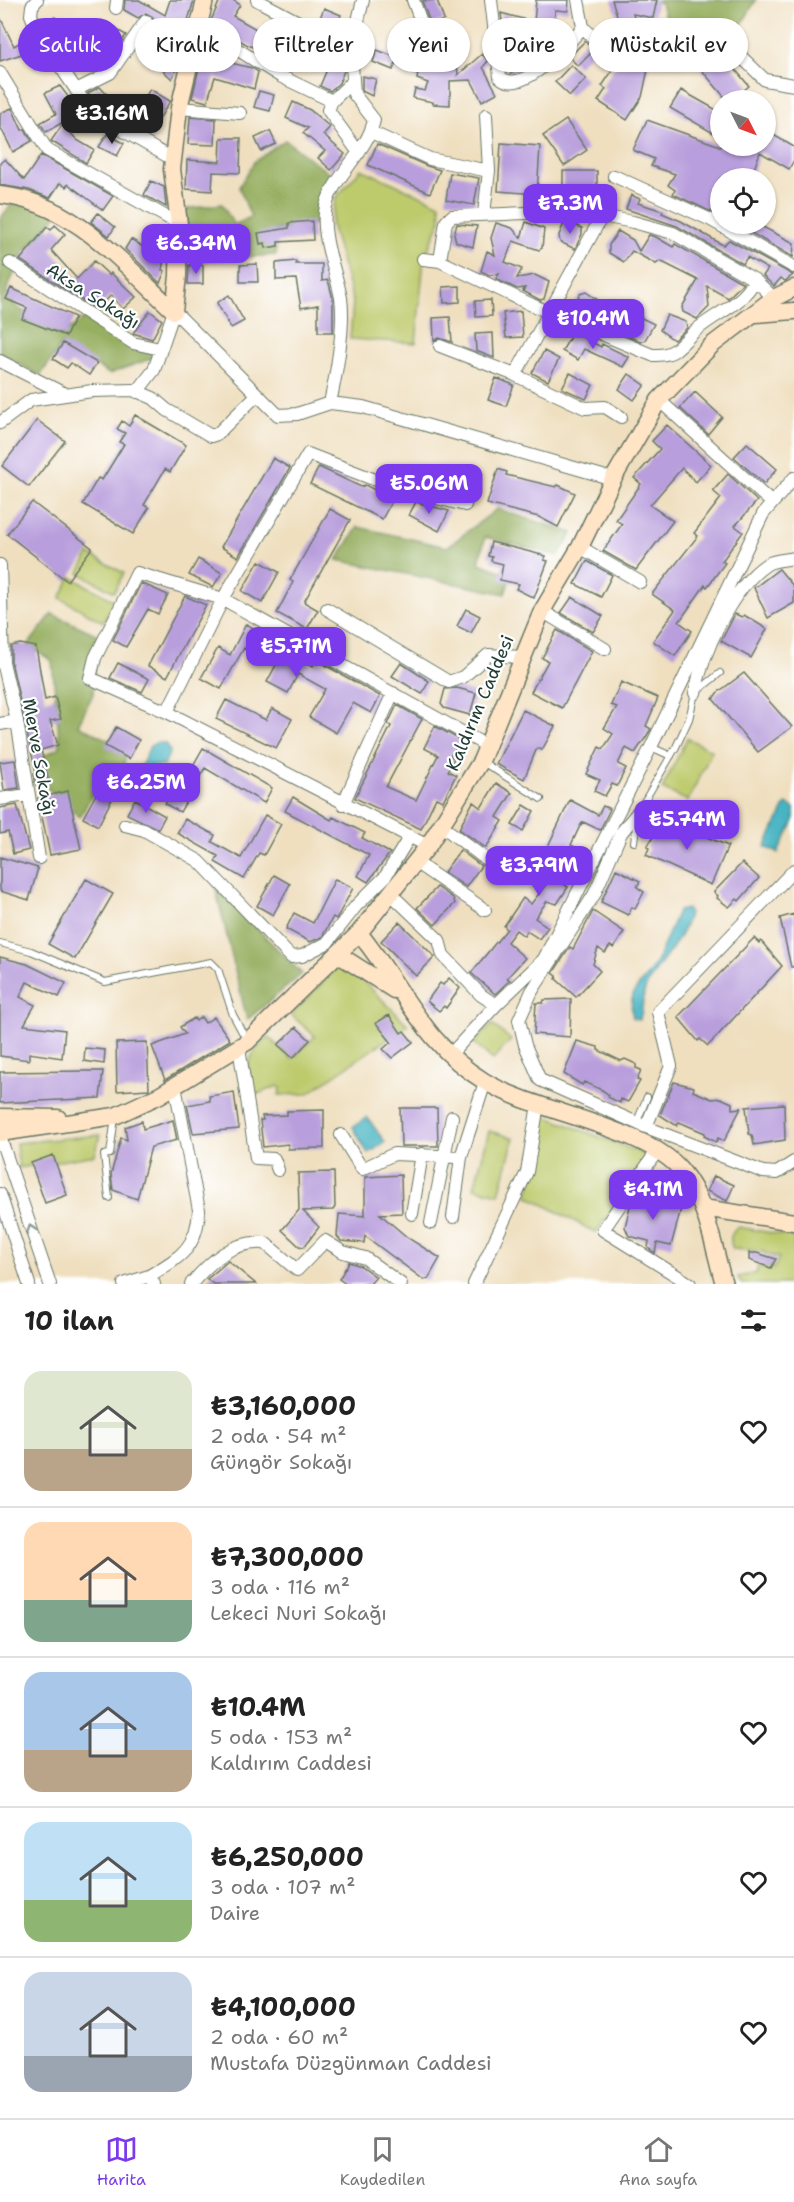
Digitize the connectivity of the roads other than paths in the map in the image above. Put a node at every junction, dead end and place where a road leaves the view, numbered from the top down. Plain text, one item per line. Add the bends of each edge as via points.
1 (37, 0) edge
2 (205, 0) edge
3 (258, 0) edge
4 (363, 0) edge
5 (413, 0) edge
6 (491, 0) edge
7 (578, 0) edge
8 (202, 18) edge
9 (291, 18) edge
10 (359, 18) edge
11 (420, 18) edge
12 (583, 27) junction
13 (135, 37) edge
14 (241, 52) edge
15 (188, 72) edge
16 (352, 72) edge
17 (0, 73) edge
18 (352, 82) junction
19 (794, 85) edge
20 (76, 90) junction
21 (332, 101) junction
22 (179, 108) junction
23 (240, 113) dead end
24 (486, 115) dead end
25 (371, 132) junction
26 (359, 153) junction
27 (174, 160) junction
28 (489, 171) junction
29 (614, 176) dead end
30 (0, 195) edge
31 (484, 214) junction
32 (602, 216) junction
33 (179, 224) junction
34 (423, 259) dead end
35 (440, 261) junction
36 (10, 263) dead end
37 (794, 267) edge
38 (755, 280) junction
39 (785, 292) edge
40 (174, 311) junction
41 (548, 312) junction
42 (793, 312) edge
43 (756, 314) junction
44 (440, 346) dead end
45 (160, 348) junction
46 (0, 361) edge
47 (515, 375) junction
48 (138, 392) junction
49 (64, 394) junction
50 (257, 395) junction
51 (659, 400) junction
52 (330, 403) junction
53 (621, 417) dead end
54 (0, 423) edge
55 (794, 478) edge
56 (613, 479) junction
57 (772, 503) junction
58 (465, 505) dead end
59 (580, 547) junction
60 (794, 558) edge
61 (0, 565) edge
62 (640, 582) dead end
63 (223, 599) junction
64 (327, 609) dead end
65 (542, 611) junction
66 (0, 633) edge
67 (605, 649) dead end
68 (521, 657) junction
69 (1, 662) edge
70 (720, 673) dead end
71 (393, 693) junction
72 (695, 693) junction
73 (167, 712) junction
74 (17, 721) junction
75 (0, 724) edge
76 (651, 747) junction
77 (484, 753) junction
78 (670, 756) junction
79 (27, 795) junction
80 (0, 799) edge
81 (541, 799) dead end
82 (343, 804) junction
83 (638, 812) junction
84 (125, 825) dead end
85 (442, 826) junction
86 (410, 836) junction
87 (634, 842) dead end
88 (428, 846) junction
89 (39, 858) dead end
90 (416, 862) junction
91 (794, 870) edge
92 (508, 876) dead end
93 (392, 895) junction
94 (485, 910) dead end
95 (359, 933) junction
96 (0, 943) edge
97 (339, 955) junction
98 (400, 994) junction
99 (496, 1005) junction
100 (243, 1045) junction
101 (449, 1056) junction
102 (485, 1082) junction
103 (175, 1086) junction
104 (648, 1097) dead end
105 (538, 1104) junction
106 (115, 1116) junction
107 (0, 1117) edge
108 (452, 1117) dead end
109 (98, 1119) junction
110 (638, 1129) junction
111 (0, 1135) edge
112 (341, 1135) dead end
113 (657, 1151) junction
114 (422, 1154) junction
115 (444, 1156) junction
116 (461, 1157) junction
117 (794, 1162) edge
118 (278, 1170) dead end
119 (0, 1194) edge
120 (109, 1197) dead end
121 (703, 1208) junction
122 (412, 1214) dead end
123 (453, 1217) dead end
124 (794, 1222) edge
125 (431, 1223) dead end
126 (151, 1280) edge
127 (470, 1283) edge
128 (29, 1284) edge
129 (50, 1284) edge
130 (124, 1284) edge
131 (191, 1284) edge
132 (401, 1284) edge
133 (690, 1284) edge
134 (724, 1284) edge

1 - 20 street via 31,15 40,36
2 - 8 street
3 - 9 street
4 - 10 street
5 - 11 street
6 - 12 street via 500,77 507,83 529,76 560,53
7 - 12 street
12 - 19 street via 611,57 626,46 660,37 723,39 765,80
13 - 20 street via 110,73
14 - 21 street
15 - 22 street
16 - 18 street
17 - 33 street via 47,150
18 - 21 street
18 - 25 street via 356,98 374,120
20 - 27 street via 91,112
21 - 26 street via 328,110
22 - 23 street
22 - 27 street
24 - 28 street
25 - 26 street
25 - 28 street via 430,159
26 - 52 street via 330,196 325,212 341,301 337,368
27 - 33 street
28 - 31 street
29 - 37 street via 711,220
30 - 40 street via 22,197 62,213 96,238
31 - 32 street via 577,211
31 - 35 street via 452,216 446,222
32 - 38 street via 673,233
32 - 41 street
33 - 40 street
34 - 35 street
35 - 41 street
36 - 45 street, Aksa Sokağı via 133,343
38 - 39 street
38 - 41 street via 748,294 696,330 676,350 665,354 652,355
39 - 42 street via 785,302
39 - 43 street, Kaldırım Caddesi
40 - 45 street
40 - 50 street
41 - 47 street
42 - 43 street
43 - 51 street, Kaldırım Caddesi via 712,345
44 - 47 street
45 - 48 street via 154,370
46 - 49 street
47 - 53 street via 585,408 604,407
48 - 49 street
48 - 50 street via 211,436
49 - 54 street via 31,400
50 - 52 street via 278,415 297,414
51 - 56 street, Kaldırım Caddesi
51 - 57 street
52 - 56 street via 363,407
55 - 57 street
56 - 59 street, Kaldırım Caddesi
57 - 76 street via 763,514
58 - 63 street via 399,489 308,454
59 - 62 street
59 - 65 street, Kaldırım Caddesi
60 - 72 street via 769,563 750,579 709,648
61 - 66 street, Merve Sokağı
63 - 71 street
63 - 73 street
63 - 73 street via 136,573 95,658 90,678
64 - 68 street via 449,682 463,677 488,655
65 - 67 street
65 - 68 street, Kaldırım Caddesi
66 - 69 street, Merve Sokağı
68 - 77 street, Kaldırım Caddesi
69 - 74 street, Merve Sokağı
70 - 72 lane
71 - 77 street
71 - 82 street
72 - 78 lane via 689,719
73 - 82 street
74 - 75 street
74 - 79 street, Merve Sokağı
76 - 78 lane
76 - 99 street via 544,959
77 - 81 lane
77 - 85 street, Kaldırım Caddesi
78 - 83 lane
79 - 80 street
79 - 89 street, Merve Sokağı
82 - 86 street
83 - 87 lane
83 - 110 street via 621,833 594,895 532,991 519,1020 540,1080
84 - 86 street via 144,830 200,861 291,957 302,956 327,943 385,877
85 - 88 street, Kaldırım Caddesi
85 - 92 street
86 - 88 street
88 - 90 street, Kaldırım Caddesi
90 - 93 street, Kaldırım Caddesi
90 - 94 street
91 - 110 street via 658,1012 671,1066
93 - 95 street, Kaldırım Caddesi
93 - 99 street via 439,940 443,955 481,995
95 - 97 street, Kaldırım Caddesi
95 - 98 street
96 - 100 lane via 31,951 105,982 211,962 218,969
97 - 98 street
97 - 100 street, Kaldırım Caddesi
98 - 101 street
99 - 101 street
100 - 103 street, Kaldırım Caddesi
100 - 118 street via 256,1158 274,1159
101 - 102 street
102 - 105 street
102 - 116 street
103 - 106 street, Kaldırım Caddesi
103 - 126 street via 199,1210 198,1231 192,1244
104 - 110 lane
105 - 110 street
105 - 127 street via 527,1172
106 - 109 street, Kaldırım Caddesi
106 - 120 lane via 110,1154 104,1155
107 - 109 street, Kaldırım Caddesi
108 - 115 street
109 - 111 street, Kaldırım Caddesi
110 - 113 street
110 - 117 street via 763,1172 777,1173
129 -> 111 street
112 - 114 street via 362,1169 394,1154
113 - 121 street via 681,1169
113 - 133 street via 603,1230
114 - 115 street
114 - 122 street
115 - 116 street
115 - 125 street
116 - 123 street
119 - 128 street
121 - 124 street
121 - 134 street
126 - 130 street
131 - 132 street via 208,1263 243,1244 265,1243 297,1270 325,1241 343,1252 365,1258

